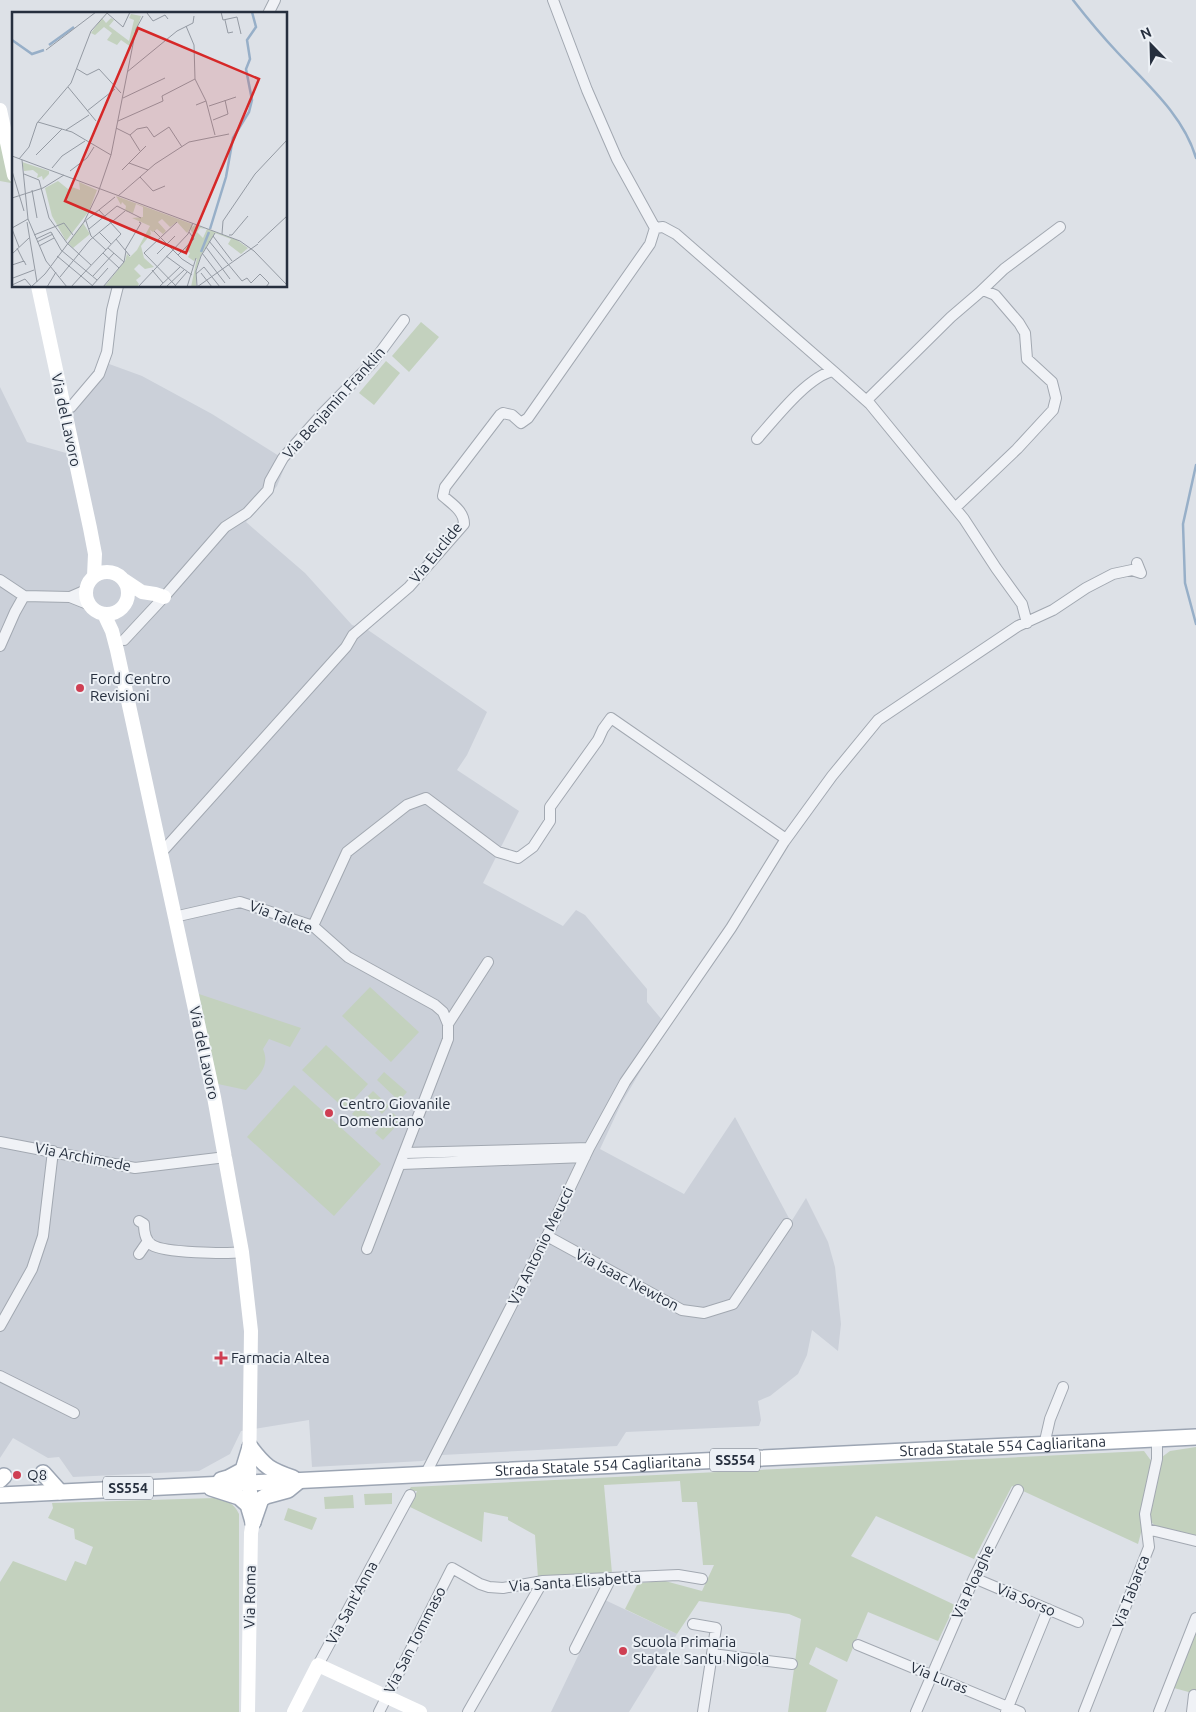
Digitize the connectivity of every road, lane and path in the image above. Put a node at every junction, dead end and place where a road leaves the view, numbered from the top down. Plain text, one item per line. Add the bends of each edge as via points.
1 (275, 0) edge
2 (553, 0) edge
3 (269, 12) edge
4 (0, 110) edge
5 (12, 166) edge
6 (1060, 227) dead end
7 (655, 228) junction
8 (38, 288) edge
9 (118, 288) edge
10 (983, 290) junction
11 (404, 320) dead end
12 (833, 370) junction
13 (866, 400) junction
14 (64, 409) junction
15 (757, 439) dead end
16 (955, 508) junction
17 (95, 554) junction
18 (1137, 563) dead end
19 (110, 572) junction
20 (94, 576) junction
21 (0, 580) edge
22 (124, 580) junction
23 (86, 590) junction
24 (24, 596) junction
25 (70, 597) junction
26 (164, 598) junction
27 (90, 606) junction
28 (115, 610) junction
29 (1027, 623) junction
30 (124, 640) dead end
31 (0, 646) edge
32 (786, 839) junction
33 (161, 853) junction
34 (174, 917) junction
35 (314, 926) junction
36 (488, 962) dead end
37 (448, 1024) junction
38 (0, 1142) edge
39 (53, 1151) junction
40 (405, 1153) junction
41 (587, 1153) junction
42 (494, 1156) junction
43 (226, 1157) junction
44 (401, 1164) junction
45 (139, 1221) dead end
46 (788, 1224) dead end
47 (547, 1236) junction
48 (148, 1241) junction
49 (367, 1249) dead end
50 (242, 1252) junction
51 (139, 1254) dead end
52 (0, 1326) edge
53 (0, 1376) edge
54 (1063, 1387) dead end
55 (74, 1412) dead end
56 (1196, 1437) edge
57 (1157, 1439) junction
58 (1044, 1444) junction
59 (250, 1447) junction
60 (43, 1473) dead end
61 (425, 1475) junction
62 (299, 1481) junction
63 (249, 1482) junction
64 (195, 1485) junction
65 (1018, 1490) dead end
66 (60, 1492) junction
67 (0, 1494) edge
68 (410, 1495) dead end
69 (253, 1522) junction
70 (1147, 1529) junction
71 (1196, 1541) edge
72 (452, 1568) joint
73 (609, 1578) junction
74 (974, 1578) junction
75 (702, 1579) dead end
76 (543, 1581) junction
77 (1048, 1609) junction
78 (1196, 1618) edge
79 (1078, 1622) dead end
80 (693, 1624) dead end
81 (858, 1645) dead end
82 (575, 1649) dead end
83 (712, 1654) junction
84 (792, 1664) dead end
85 (318, 1665) junction
86 (932, 1676) junction
87 (386, 1696) junction
88 (1194, 1696) dead end
89 (1007, 1709) edge
90 (248, 1712) edge
91 (294, 1712) edge
92 (379, 1712) edge
93 (420, 1712) edge
94 (468, 1712) edge
95 (703, 1712) edge
96 (916, 1712) edge
97 (1020, 1712) edge
98 (1084, 1712) edge
99 (1159, 1712) edge
100 (1192, 1712) edge

1 - 3 street
2 - 7 street via 617,159
4 - 5 main road
6 - 10 street via 1012,262
7 - 12 street via 663,227 676,234
7 - 33 street, Via Euclide via 650,244 528,418 521,423 512,415 500,415 444,488 443,496 460,511 464,524 409,586 354,636
8 - 14 main road, Via del Lavoro
9 - 14 street via 107,352 98,374 71,407
10 - 13 street
10 - 16 street via 995,295 1019,323 1025,333 1027,359 1052,382 1056,398 1053,410
11 - 26 street, Via Benjamin Franklin via 373,362 284,458 268,490 247,513 225,527
12 - 13 street
12 - 15 street via 803,390
13 - 16 street
14 - 17 main road, Via del Lavoro
16 - 29 street via 1022,604
17 - 19 main road
17 - 20 main road
18 - 29 street, Via Antonio Meucci via 1141,573 1132,570 1113,574
19 - 20 main road
19 - 22 main road
20 - 23 main road
21 - 24 street
22 - 26 main road via 142,592
22 - 28 main road via 128,596
23 - 25 street
23 - 27 main road
24 - 25 street
24 - 31 street
25 - 27 street
26 - 28 main road via 133,598
26 - 30 street, Via Benjamin Franklin
27 - 28 main road via 96,611
28 - 33 main road, Via del Lavoro via 112,631
29 - 32 street, Via Antonio Meucci via 878,720
32 - 35 street via 611,718 550,807 550,822 533,847 518,858 498,852 426,798 407,805 347,852
32 - 41 street, Via Antonio Meucci via 731,928 625,1082
33 - 34 main road, Via del Lavoro
34 - 35 street, Via Talete via 240,902
34 - 43 main road, Via del Lavoro
35 - 37 street, Via Talete via 348,957 435,1005 443,1012
36 - 37 street
37 - 40 street via 448,1039
38 - 39 street, Via Archimede
39 - 43 street, Via Archimede via 135,1168
39 - 52 street via 43,1236 32,1269
40 - 42 street
40 - 44 street
41 - 42 street
41 - 47 street, Via Antonio Meucci
42 - 44 street
43 - 50 main road, Via del Lavoro
44 - 49 street
45 - 48 street via 144,1224
46 - 47 street, Via Isaac Newton via 733,1304 704,1313 682,1310
47 - 61 street, Via Antonio Meucci
48 - 50 street via 153,1246 166,1249
48 - 51 street
50 - 59 main road, Via del Lavoro via 251,1331
53 - 55 street
54 - 58 street
56 - 57 main road, Strada Statale 554 Cagliaritana / SS554
57 - 58 main road, Strada Statale 554 Cagliaritana / SS554
57 - 70 street, Via Tabarca via 1158,1459 1145,1514
58 - 61 main road, Strada Statale 554 Cagliaritana / SS554
59 - 62 main road via 265,1466
59 - 63 main road, Via del Lavoro
59 - 64 main road via 243,1470 228,1478
60 - 66 main road
61 - 62 main road, Strada Statale 554 Cagliaritana / SS554
62 - 63 main road, Strada Statale 554 Cagliaritana / SS554
62 - 69 main road via 288,1490 261,1499
63 - 64 main road, Strada Statale 554 Cagliaritana / SS554
63 - 69 main road, Via Roma
64 - 66 main road, Strada Statale 554 Cagliaritana / SS554
64 - 69 main road via 240,1497 248,1506
65 - 74 street, Via Ploaghe
66 - 67 main road, Strada Statale 554 Cagliaritana / SS554
68 - 85 street, Via Sant'Anna
69 - 90 main road, Via Roma
70 - 71 street
70 - 98 street, Via Tabarca via 1149,1547
72 - 76 street, Via Santa Elisabetta via 489,1587 503,1588
72 - 87 street, Via San Tommaso
73 - 75 street, Via Santa Elisabetta via 678,1575
73 - 76 street, Via Santa Elisabetta
73 - 82 street
74 - 77 street, Via Sorso
74 - 86 street, Via Ploaghe
76 - 94 street
77 - 79 street, Via Sorso
77 - 89 street
78 - 99 street
80 - 83 street via 716,1628
81 - 86 street, Via Luras
83 - 84 street
83 - 95 street
85 - 87 main road
85 - 91 main road, Via Sant'Anna
86 - 89 street, Via Luras
86 - 96 street, Via Ploaghe
87 - 92 street, Via San Tommaso
87 - 93 main road
88 - 100 street
89 - 97 street, Via Luras

